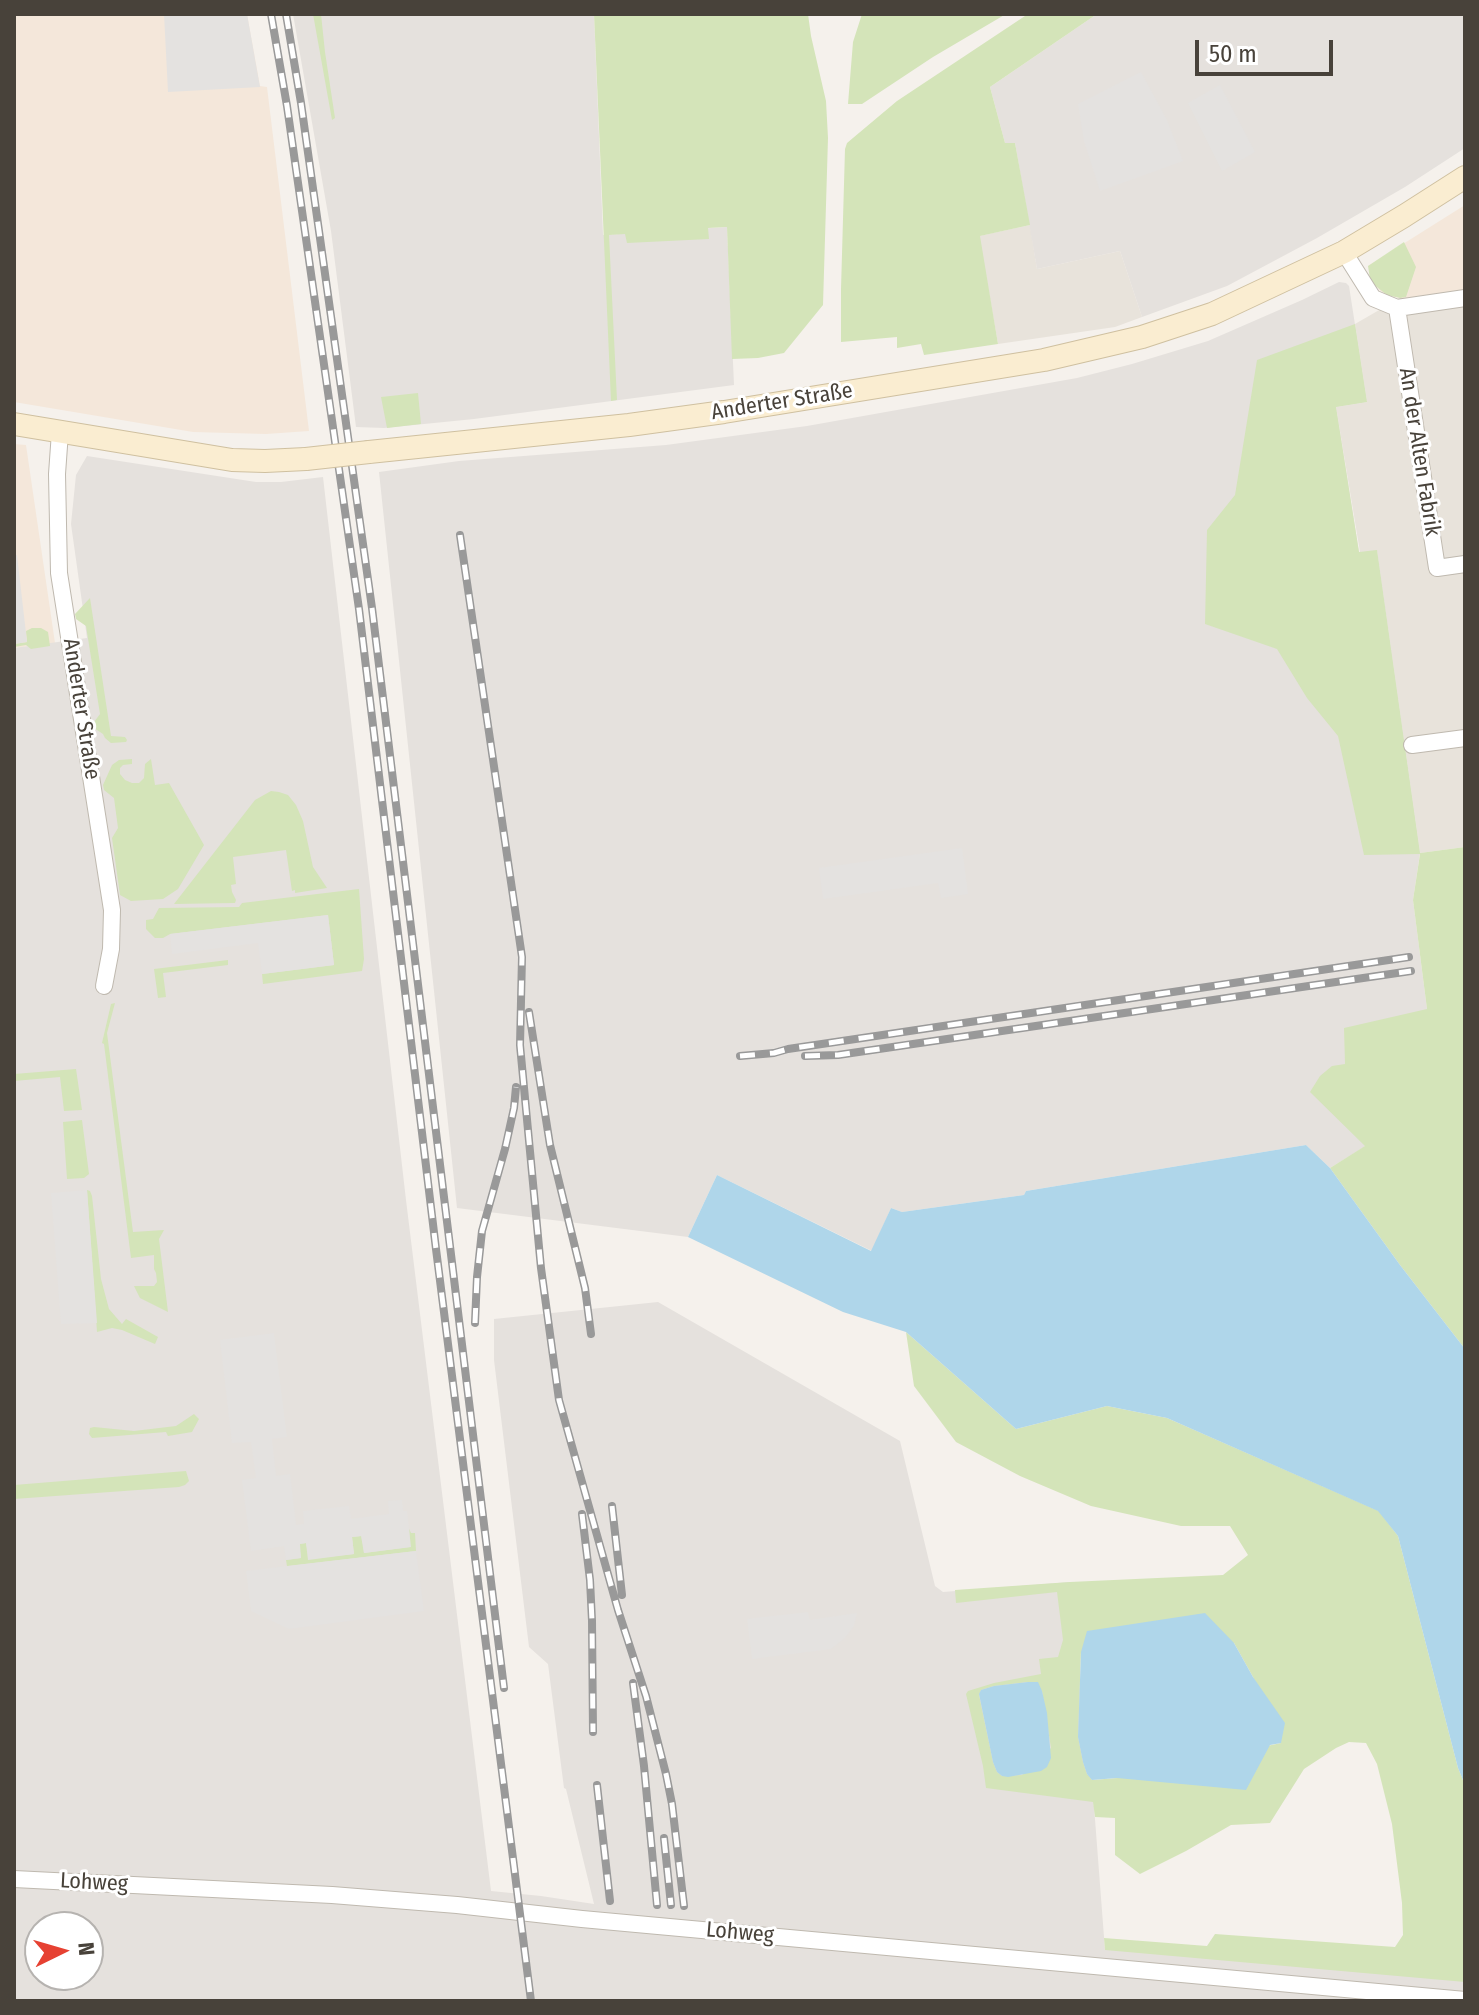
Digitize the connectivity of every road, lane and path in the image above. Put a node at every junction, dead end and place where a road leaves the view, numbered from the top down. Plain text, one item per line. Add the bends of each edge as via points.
1 (1465, 177) edge
2 (1344, 252) junction
3 (1465, 298) edge
4 (1397, 308) junction
5 (14, 424) edge
6 (60, 432) junction
7 (1465, 564) edge
8 (1465, 738) edge
9 (1412, 745) dead end
10 (104, 986) dead end
11 (14, 1879) edge
12 (1465, 2000) edge

1 - 2 main road, Anderter Straße
2 - 4 street via 1373,298
2 - 6 main road, Anderter Straße, bridge via 1212,314 1142,337 1044,360 687,417 274,461 232,460
3 - 4 street
4 - 7 street, An der Alten Fabrik via 1437,568
5 - 6 main road, Anderter Straße
6 - 10 street, Anderter Straße via 59,573 112,910
8 - 9 street
11 - 12 street, Lohweg via 431,1902

